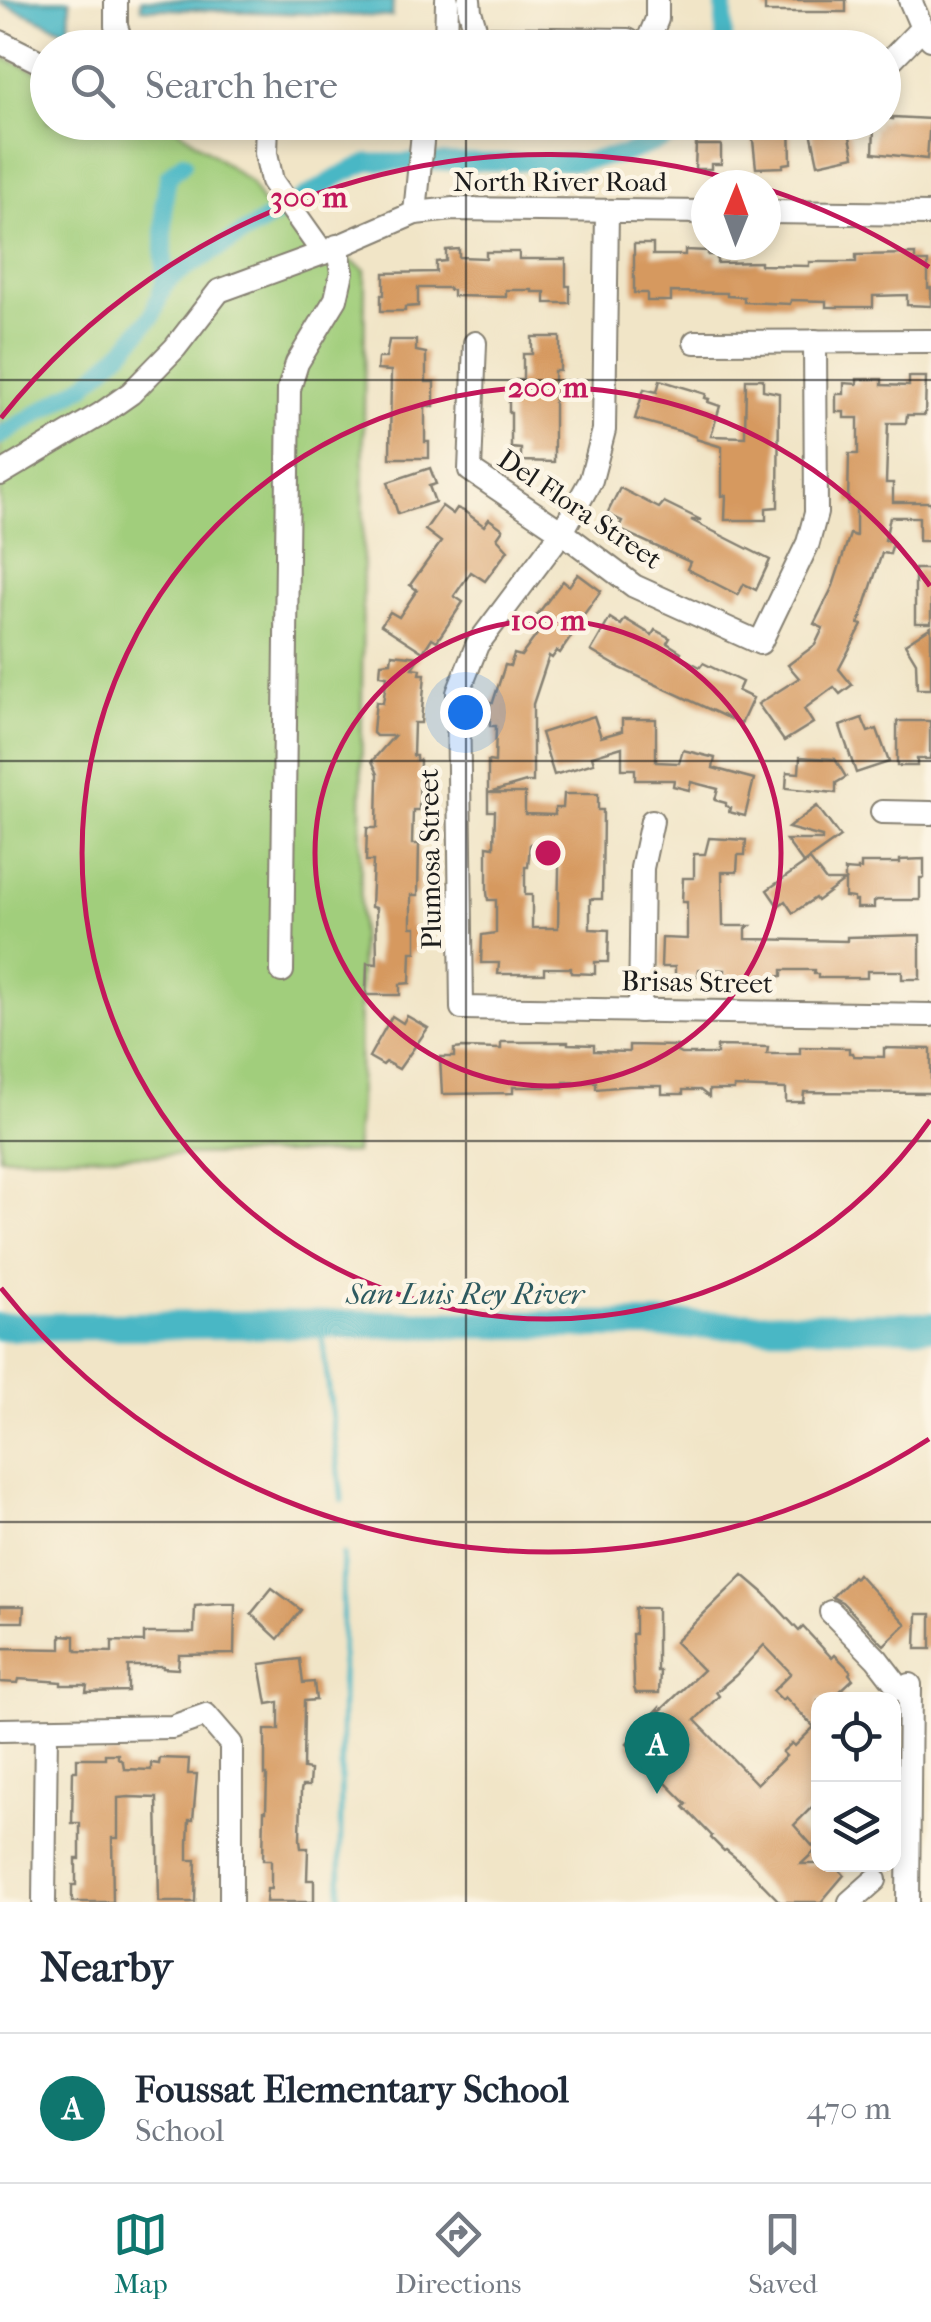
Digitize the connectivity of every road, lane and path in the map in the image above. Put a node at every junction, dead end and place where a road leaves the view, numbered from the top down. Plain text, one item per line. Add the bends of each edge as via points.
1 (116, 0) edge
2 (446, 0) edge
3 (470, 0) edge
4 (657, 0) edge
5 (910, 0) edge
6 (117, 30) edge
7 (446, 30) edge
8 (472, 30) edge
9 (652, 30) edge
10 (926, 33) edge
11 (0, 42) edge
12 (901, 54) edge
13 (30, 57) edge
14 (266, 140) edge
15 (422, 140) edge
16 (608, 210) junction
17 (691, 212) edge
18 (781, 212) edge
19 (415, 213) junction
20 (931, 214) edge
21 (330, 250) junction
22 (816, 341) junction
23 (931, 341) edge
24 (475, 342) dead end
25 (695, 342) dead end
26 (0, 474) edge
27 (562, 532) junction
28 (882, 812) dead end
29 (931, 814) edge
30 (652, 820) dead end
31 (282, 972) dead end
32 (462, 1008) joint
33 (640, 1011) junction
34 (931, 1015) edge
35 (830, 1612) dead end
36 (909, 1688) edge
37 (0, 1730) edge
38 (46, 1730) junction
39 (920, 1731) edge
40 (44, 1902) edge
41 (231, 1902) edge
42 (908, 1902) edge

1 - 6 street
2 - 7 street
3 - 8 street
4 - 9 street
5 - 10 street
10 - 12 street
11 - 13 street
14 - 21 street via 272,182
15 - 19 street
16 - 17 street, North River Road
16 - 19 street, North River Road
16 - 27 street, Plumosa Street via 604,430 590,480
18 - 20 street
19 - 21 street, North River Road
21 - 26 street, North River Road via 220,291 131,392
21 - 31 street via 342,272 336,299 289,389
22 - 23 street
22 - 25 street
22 - 27 street, Del Flora Street via 816,513 760,643 634,586
24 - 27 street, Del Flora Street via 470,470
27 - 32 street, Plumosa Street via 477,645 458,693
28 - 29 street
30 - 33 street via 642,868
32 - 33 street, Brisas Street
33 - 34 street, Brisas Street
35 - 36 street
36 - 39 street
37 - 38 street
38 - 40 street
38 - 41 street via 172,1727 206,1714 232,1744
39 - 42 street

